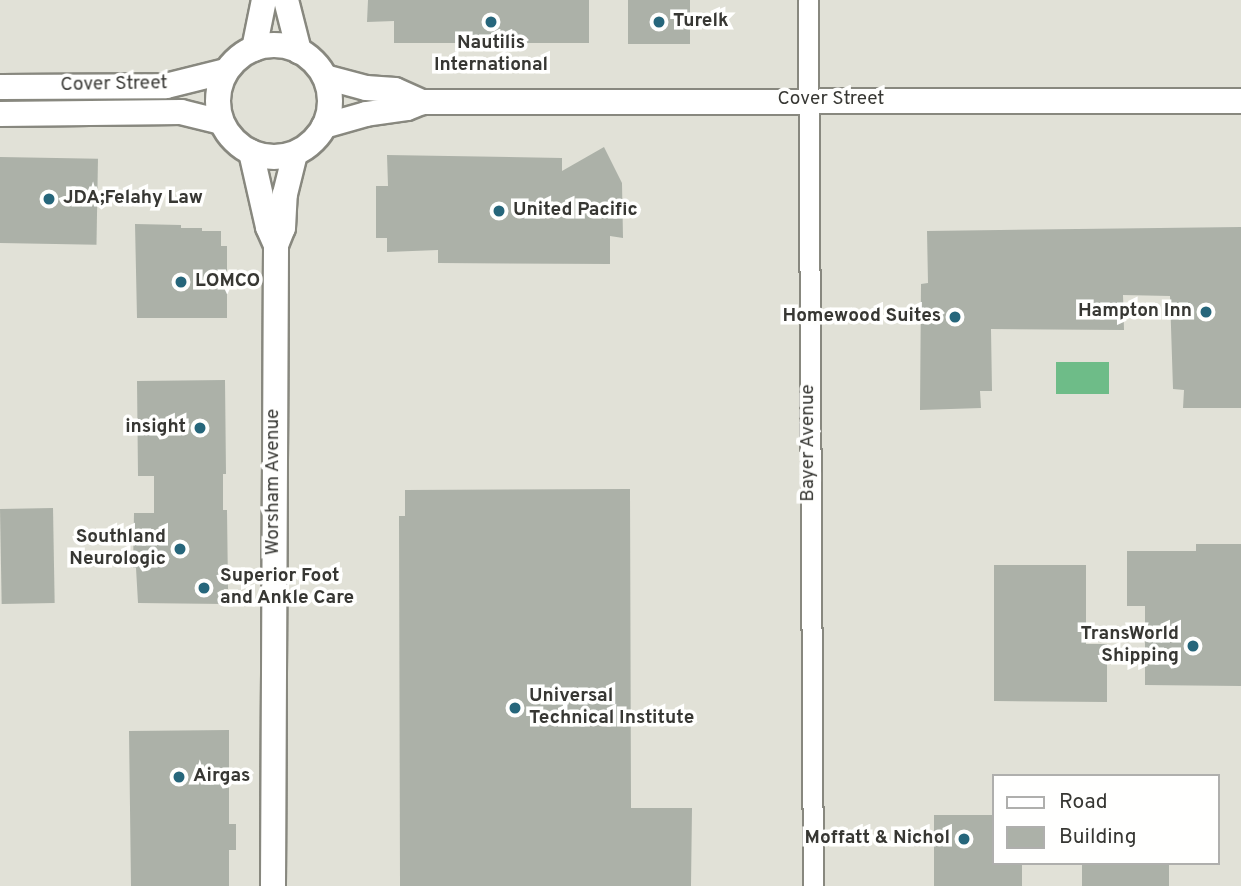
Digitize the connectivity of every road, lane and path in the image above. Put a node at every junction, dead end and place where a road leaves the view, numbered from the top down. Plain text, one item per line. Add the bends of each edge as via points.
1 (264, 0) edge
2 (286, 0) edge
3 (808, 0) edge
4 (254, 49) junction
5 (299, 51) junction
6 (226, 72) junction
7 (325, 77) junction
8 (0, 87) edge
9 (810, 99) junction
10 (1241, 101) edge
11 (422, 102) junction
12 (0, 114) edge
13 (221, 122) junction
14 (324, 126) junction
15 (251, 152) junction
16 (295, 154) junction
17 (276, 245) junction
18 (273, 886) edge
19 (813, 886) edge

1 - 4 street
2 - 5 street
3 - 9 street, Bayer Avenue
4 - 5 street via 269,45
4 - 6 street
5 - 7 street
6 - 8 street, Cover Street via 166,86
6 - 13 street via 219,88
7 - 11 street, Cover Street via 395,90
7 - 14 street via 330,102
9 - 10 street, Cover Street
9 - 11 street, Cover Street
9 - 19 street, Bayer Avenue
11 - 14 street, Cover Street
12 - 13 street, Cover Street via 180,112
13 - 15 street via 228,134
14 - 16 street
15 - 16 street via 265,157
15 - 17 street, Worsham Avenue
16 - 17 street, Worsham Avenue
17 - 18 street, Worsham Avenue

